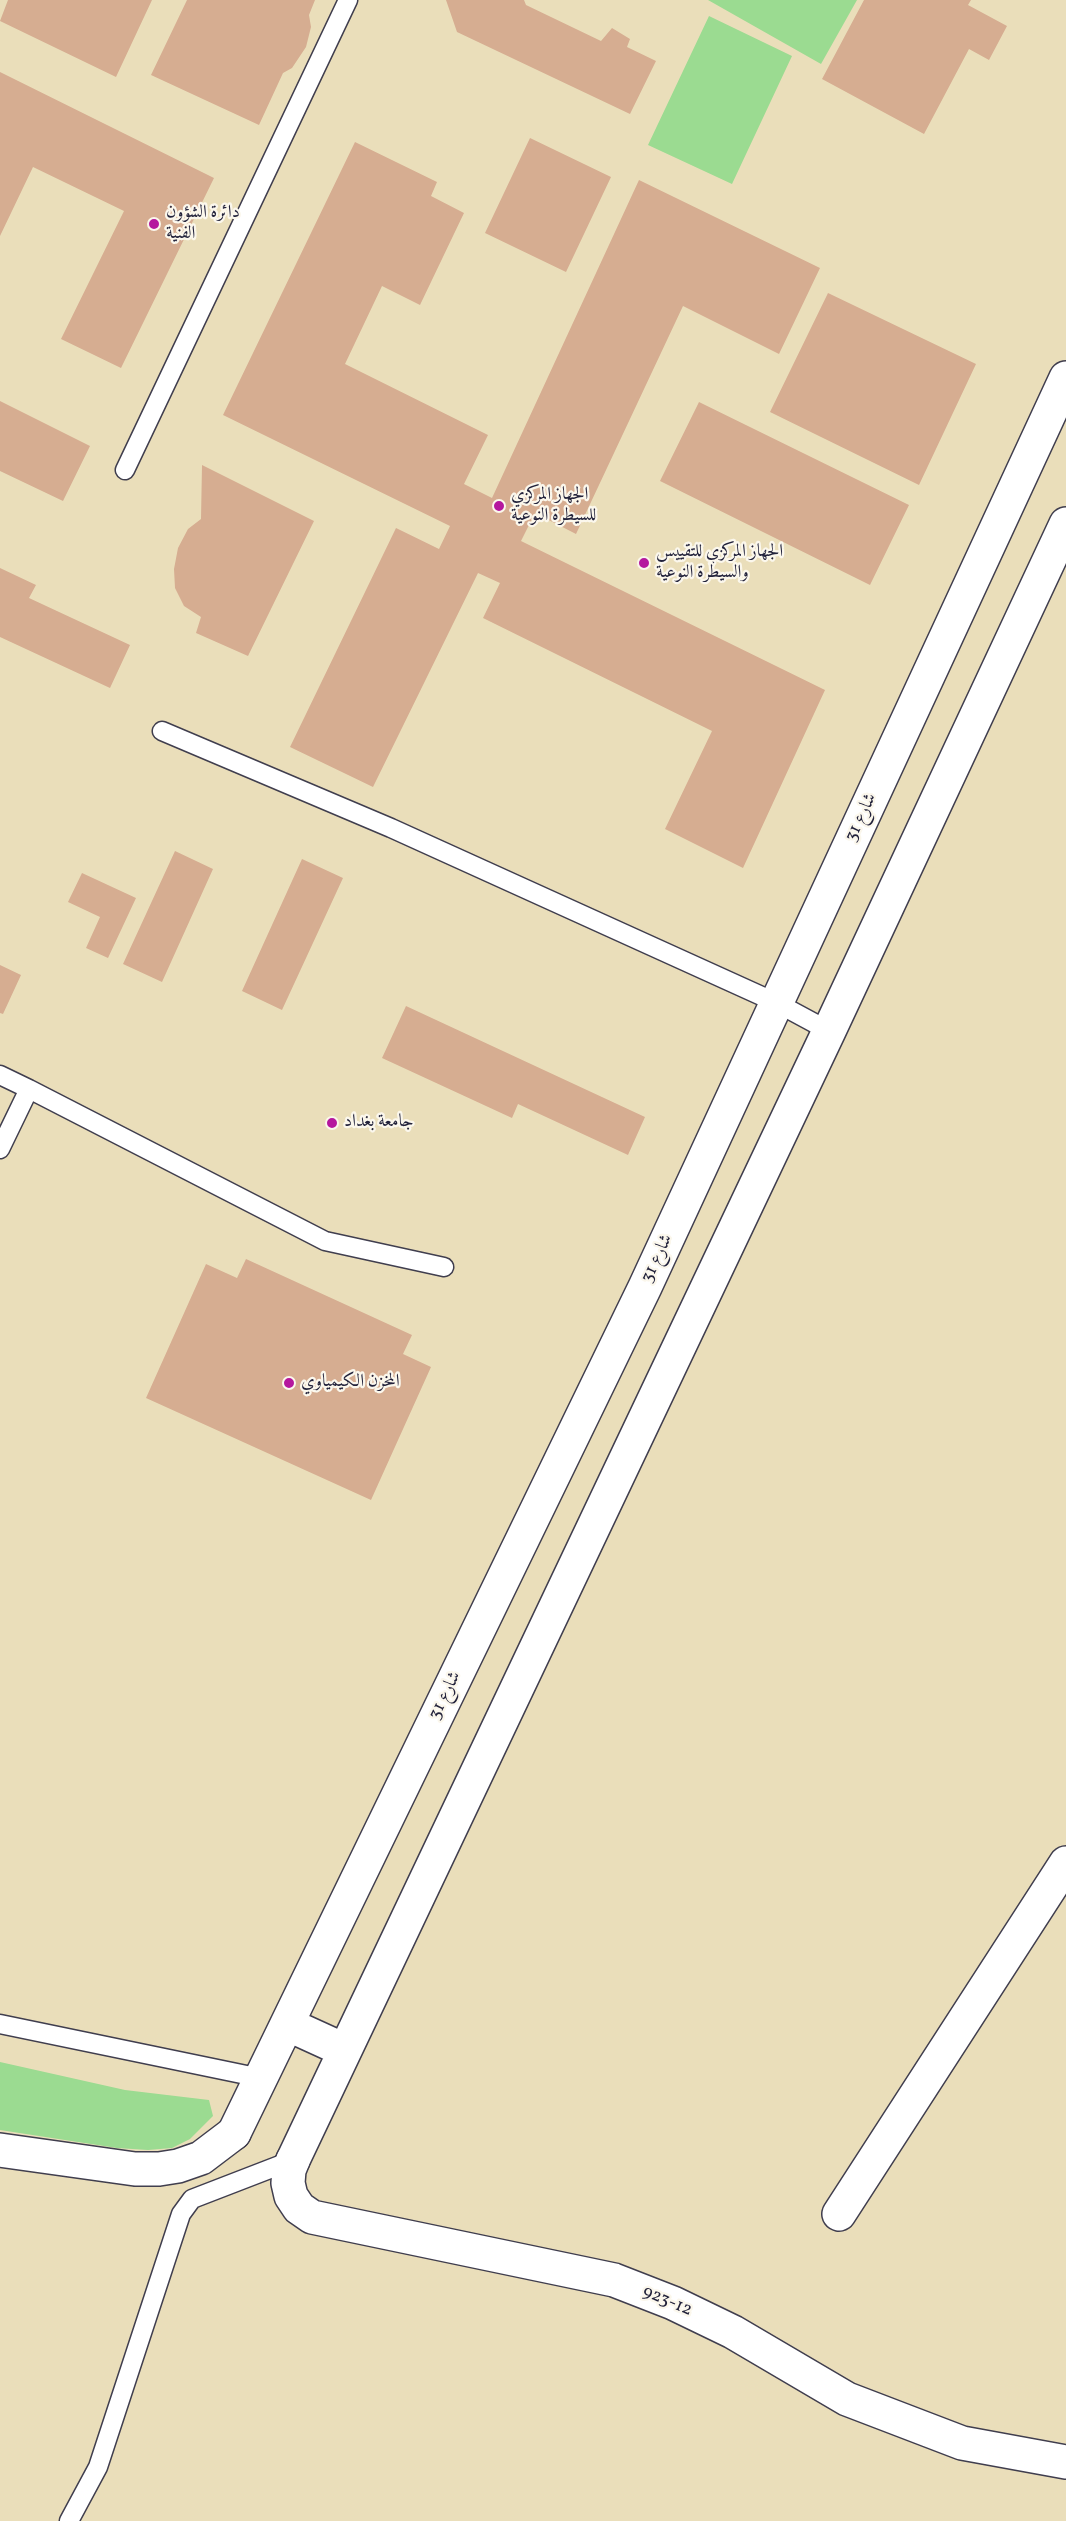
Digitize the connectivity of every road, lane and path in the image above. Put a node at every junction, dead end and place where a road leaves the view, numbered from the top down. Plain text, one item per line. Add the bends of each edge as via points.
1 (348, 0) edge
2 (1066, 378) edge
3 (125, 470) dead end
4 (1066, 524) edge
5 (162, 731) dead end
6 (777, 1003) junction
7 (829, 1030) junction
8 (0, 1075) edge
9 (29, 1089) junction
10 (0, 1149) edge
11 (444, 1267) dead end
12 (1066, 1863) edge
13 (0, 2024) edge
14 (287, 2024) junction
15 (344, 2050) junction
16 (261, 2078) junction
17 (0, 2150) edge
18 (293, 2160) junction
19 (839, 2214) dead end
20 (1066, 2462) edge
21 (69, 2521) edge

1 - 3 lane
2 - 6 street, شارع 31
4 - 7 street
5 - 6 lane via 391,828
6 - 7 lane
6 - 14 street, شارع 31 via 645,1287
7 - 15 street
8 - 9 lane
9 - 10 lane
9 - 11 lane via 325,1241
12 - 19 street
13 - 16 lane
14 - 15 street
14 - 16 street, شارع 31
15 - 18 street
16 - 17 street, شارع 31 via 234,2133 201,2158 178,2166 135,2169
18 - 20 street, 923-12 via 288,2183 291,2196 312,2217 614,2280 733,2332 847,2399 962,2443
18 - 21 lane via 192,2199 181,2214 98,2468

